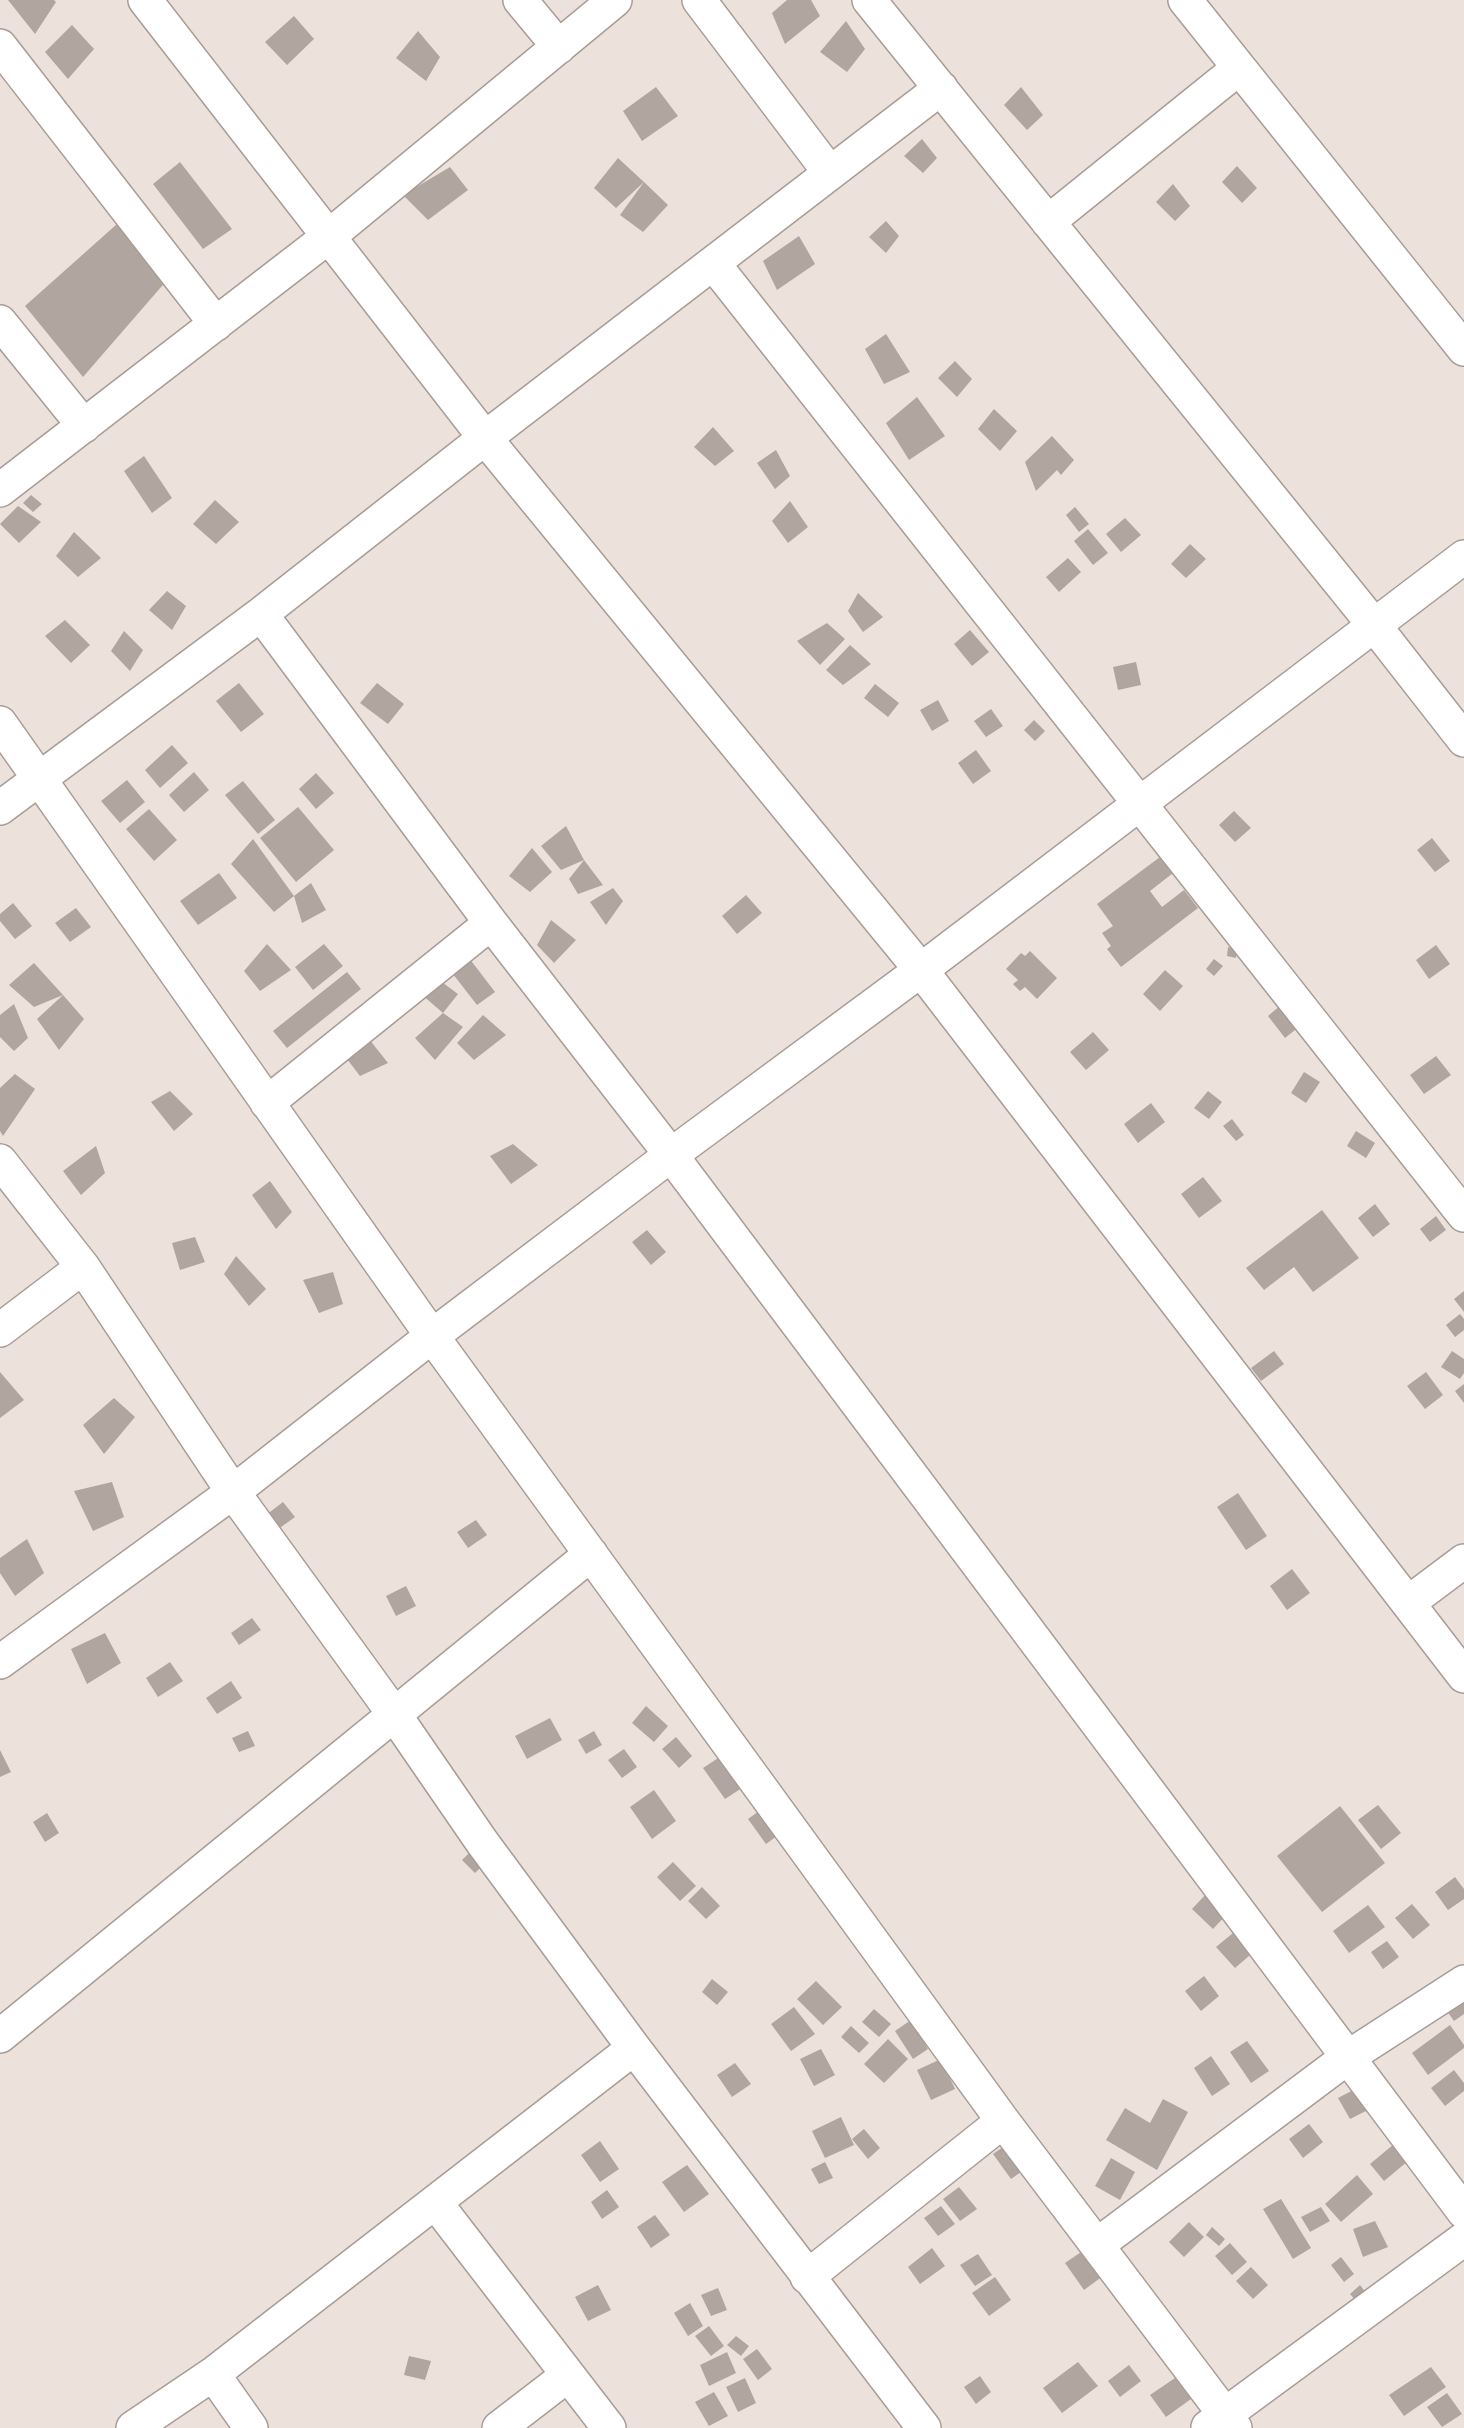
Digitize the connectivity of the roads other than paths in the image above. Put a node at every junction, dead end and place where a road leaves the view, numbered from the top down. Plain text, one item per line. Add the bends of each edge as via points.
1 (145, 0) edge
2 (520, 0) edge
3 (615, 0) edge
4 (699, 0) edge
5 (869, 0) edge
6 (1185, 0) edge
7 (0, 46) edge
8 (559, 47) junction
9 (1239, 68) junction
10 (941, 88) junction
11 (830, 173) junction
12 (1048, 222) junction
13 (328, 237) junction
14 (713, 263) junction
15 (0, 321) edge
16 (216, 324) junction
17 (1464, 349) edge
18 (84, 426) junction
19 (485, 438) junction
20 (0, 490) edge
21 (1464, 557) edge
22 (261, 614) junction
23 (1374, 625) junction
24 (0, 723) edge
25 (1464, 740) edge
26 (39, 778) junction
27 (1139, 804) junction
28 (0, 808) edge
29 (491, 923) junction
30 (921, 969) junction
31 (267, 1103) junction
32 (671, 1155) junction
33 (0, 1161) edge
34 (1464, 1215) edge
35 (83, 1267) junction
36 (0, 1330) edge
37 (432, 1336) junction
38 (233, 1492) junction
39 (591, 1554) junction
40 (1464, 1562) edge
41 (1408, 1603) junction
42 (0, 1661) edge
43 (1464, 1676) edge
44 (394, 1714) junction
45 (1464, 1982) edge
46 (0, 2036) edge
47 (634, 2048) junction
48 (1348, 2057) junction
49 (1004, 2121) junction
50 (435, 2202) junction
51 (1464, 2212) edge
52 (1464, 2239) edge
53 (1098, 2245) junction
54 (807, 2277) junction
55 (213, 2374) junction
56 (568, 2375) junction
57 (1222, 2424) edge
58 (133, 2428) edge
59 (251, 2428) edge
60 (499, 2428) edge
61 (609, 2428) edge
62 (924, 2428) edge

1 - 13 street
2 - 8 street
3 - 8 street
4 - 11 street
5 - 10 street
6 - 9 street
7 - 16 street
8 - 13 street
9 - 12 street
9 - 17 street
10 - 11 street
10 - 12 street
11 - 14 street
12 - 23 street
13 - 16 street
13 - 19 street
14 - 19 street
14 - 27 street
15 - 18 street
16 - 18 street
18 - 20 street
19 - 22 street
19 - 30 street
21 - 23 street
22 - 26 street
22 - 29 street
23 - 25 street
23 - 27 street
24 - 26 street
26 - 28 street
26 - 31 street
27 - 30 street
27 - 34 street
29 - 31 street
29 - 32 street
30 - 32 street
30 - 41 street
31 - 37 street
32 - 37 street
32 - 48 street
33 - 35 street
35 - 36 street
35 - 38 street
37 - 38 street
37 - 39 street
38 - 42 street
38 - 44 street
39 - 44 street
39 - 49 street
40 - 41 street
41 - 43 street
44 - 46 street
44 - 47 street via 482,1842
45 - 48 street
47 - 50 street
47 - 54 street
48 - 51 street
48 - 53 street
49 - 53 street
49 - 54 street
50 - 55 street
50 - 56 street
52 - 57 street
53 - 57 street
54 - 62 street
55 - 58 street
55 - 59 street
56 - 60 street
56 - 61 street

